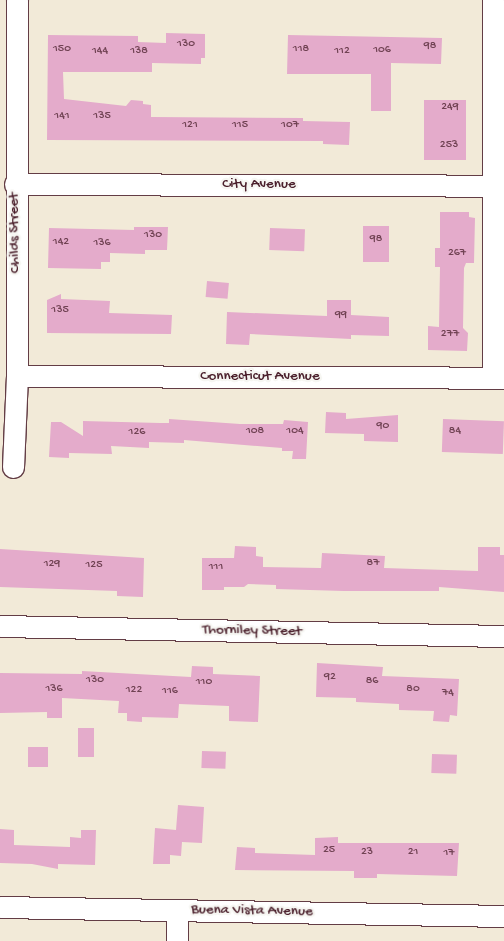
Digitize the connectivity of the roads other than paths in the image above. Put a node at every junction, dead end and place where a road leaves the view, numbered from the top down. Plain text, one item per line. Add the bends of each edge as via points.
1 (17, 0) edge
2 (494, 0) edge
3 (15, 184) junction
4 (499, 186) edge
5 (17, 376) junction
6 (499, 378) edge
7 (13, 467) dead end
8 (0, 626) edge
9 (504, 636) edge
10 (0, 907) edge
11 (177, 910) junction
12 (504, 916) edge
13 (177, 941) edge

1 - 3 street, Childs Street
2 - 4 street
3 - 4 street, City Avenue
3 - 5 street, Childs Street
4 - 6 street
5 - 6 street, Connecticut Avenue
5 - 7 street, Childs Street
8 - 9 street, Thorniley Street
10 - 11 street, Buena Vista Avenue
11 - 12 street, Buena Vista Avenue
11 - 13 street

